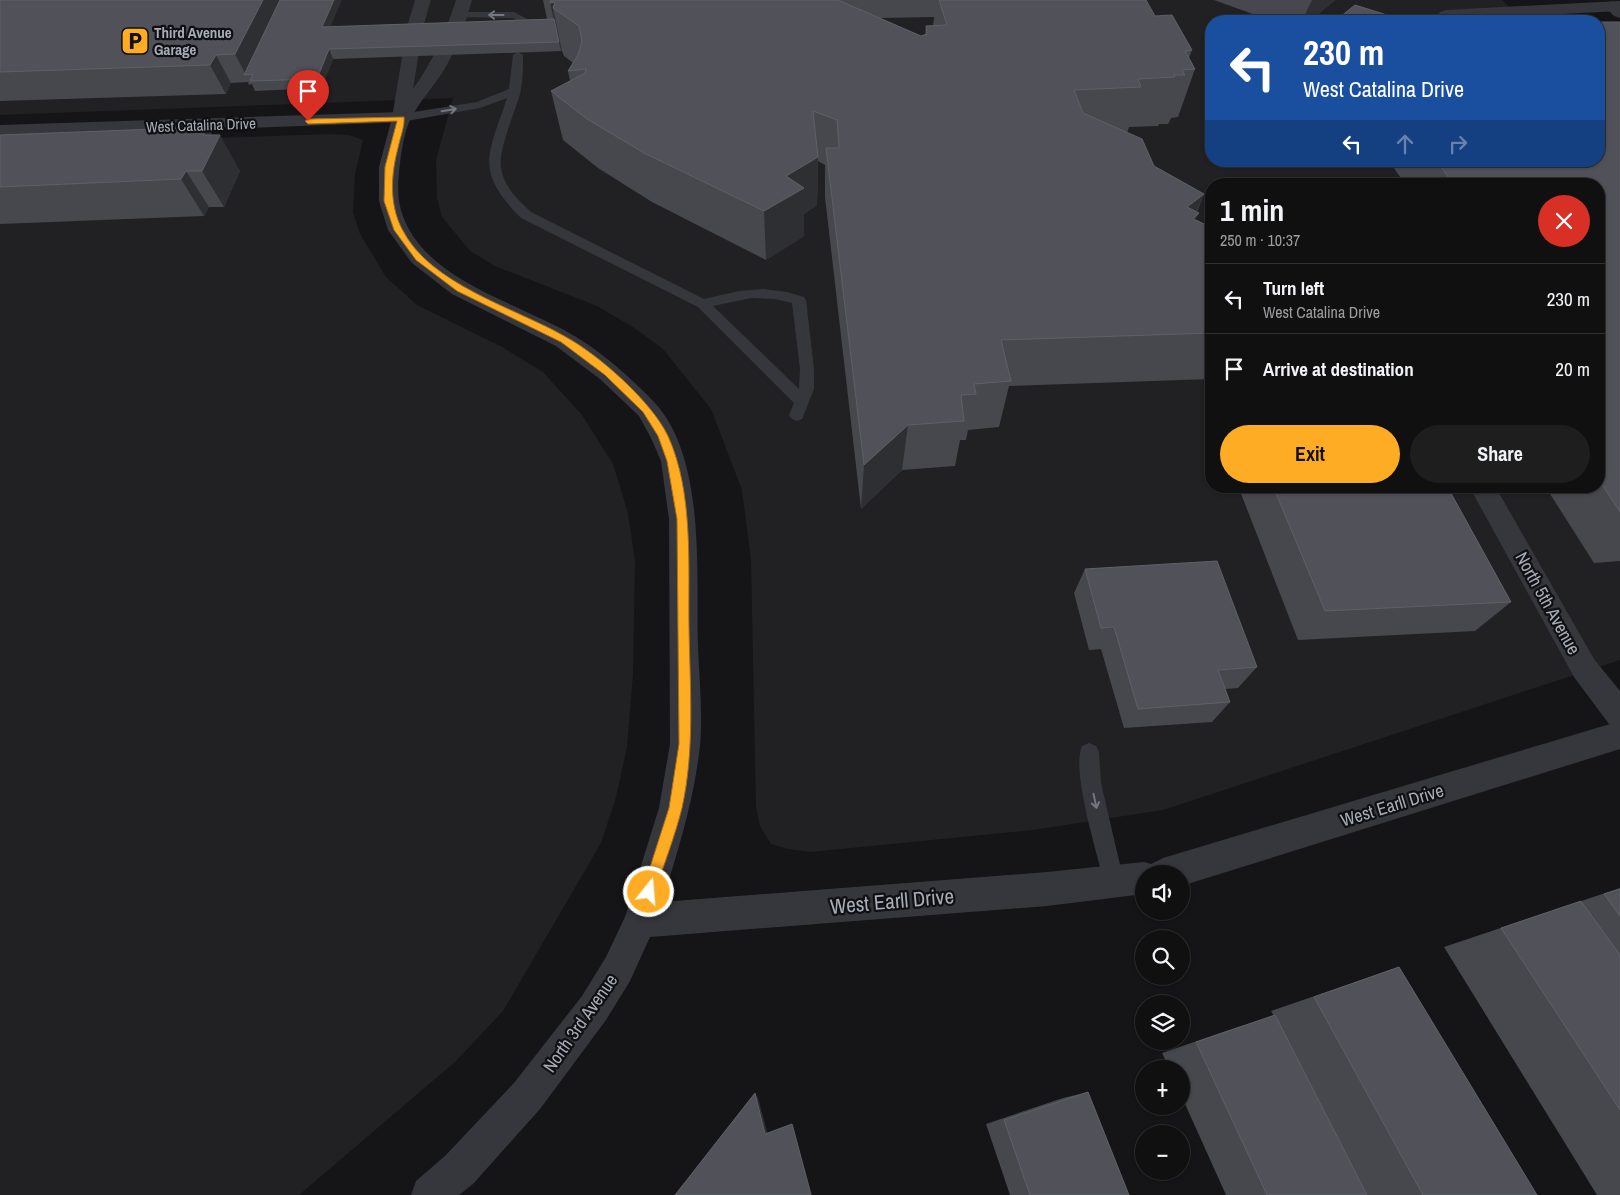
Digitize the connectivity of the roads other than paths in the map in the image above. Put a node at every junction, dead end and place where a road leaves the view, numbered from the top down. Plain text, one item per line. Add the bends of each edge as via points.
1 (423, 0) edge
2 (1469, 0) edge
3 (461, 8) edge
4 (1444, 13) edge
5 (1465, 15) edge
6 (1484, 15) edge
7 (521, 30) edge
8 (518, 55) dead end
9 (515, 91) junction
10 (402, 118) junction
11 (0, 131) edge
12 (703, 304) junction
13 (802, 401) junction
14 (797, 415) dead end
15 (1486, 493) edge
16 (1620, 714) edge
17 (1620, 734) edge
18 (1088, 752) dead end
19 (1190, 867) edge
20 (1129, 880) edge
21 (640, 921) junction
22 (430, 1195) edge

1 - 10 street, North 3rd Avenue via 406,76
2 - 6 street
7 -> 3 lane via 522,19 514,15
3 - 10 street, North 3rd Avenue via 454,32 436,68
4 - 5 street
8 - 9 lane
10 -> 9 lane via 480,105
9 - 12 lane via 494,165 507,197 526,215
10 - 11 street, West Catalina Drive
10 - 21 street, North 3rd Avenue via 389,167 389,201 398,230 419,258 460,289 564,340 608,373 647,410 673,461 682,519 685,744 675,808
12 - 13 lane
12 - 13 lane via 734,294 782,294 799,300 807,369 807,389
13 - 14 lane
15 - 16 street, North 5th Avenue via 1584,668
17 - 19 street, West Earll Drive
18 -> 20 lane via 1091,783
20 - 21 street, West Earll Drive
21 - 22 street, North 3rd Avenue via 618,969 599,1000 527,1096 459,1170

